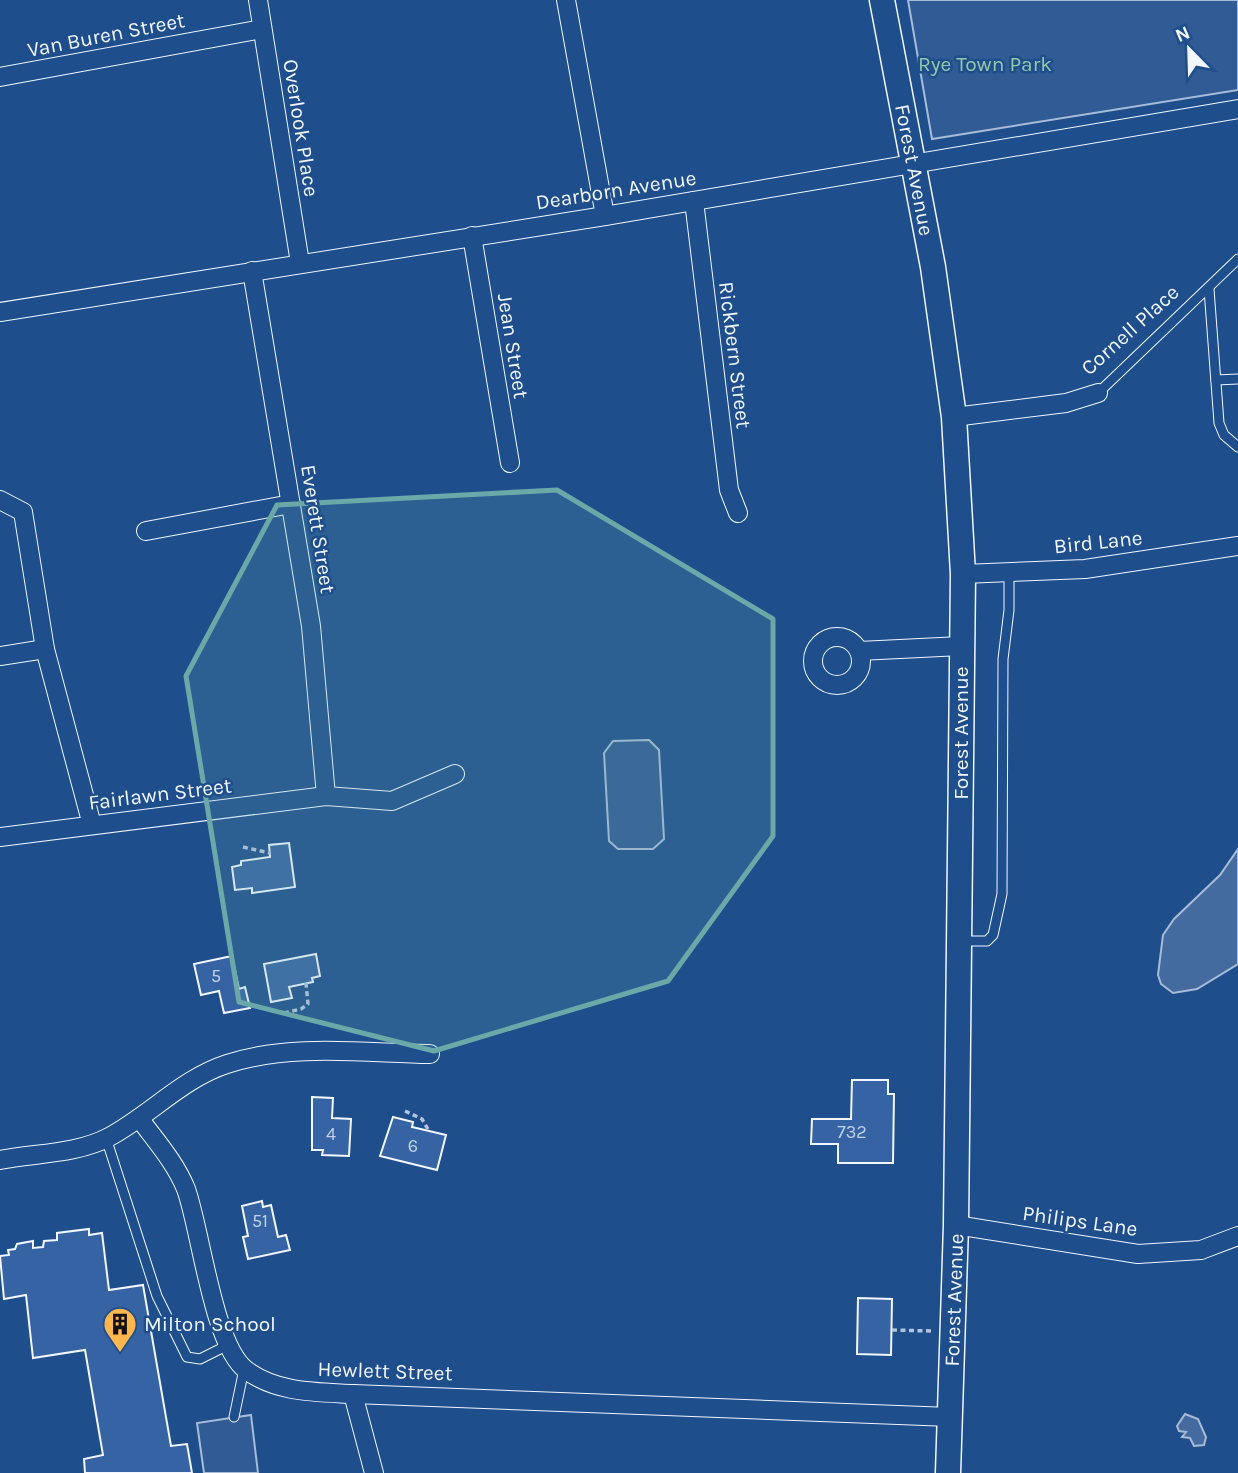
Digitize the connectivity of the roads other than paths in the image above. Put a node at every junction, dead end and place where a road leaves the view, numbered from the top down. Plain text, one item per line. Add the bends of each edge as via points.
1 (258, 0) edge
2 (566, 0) edge
3 (882, 0) edge
4 (262, 29) junction
5 (0, 78) edge
6 (1238, 109) edge
7 (914, 163) junction
8 (695, 201) junction
9 (605, 216) junction
10 (472, 236) junction
11 (1238, 259) edge
12 (300, 263) junction
13 (252, 271) junction
14 (1209, 289) junction
15 (0, 312) edge
16 (1238, 379) edge
17 (1216, 380) junction
18 (1098, 393) joint
19 (954, 417) junction
20 (1238, 447) edge
21 (510, 463) dead end
22 (0, 500) edge
23 (291, 505) junction
24 (738, 513) dead end
25 (146, 531) dead end
26 (1238, 546) edge
27 (1009, 572) junction
28 (963, 574) junction
29 (961, 646) junction
30 (45, 649) junction
31 (859, 651) dead end
32 (0, 656) edge
33 (455, 774) dead end
34 (326, 796) junction
35 (92, 825) junction
36 (0, 837) edge
37 (959, 941) junction
38 (429, 1054) dead end
39 (139, 1118) junction
40 (106, 1138) junction
41 (0, 1160) edge
42 (956, 1225) junction
43 (1238, 1236) edge
44 (228, 1345) junction
45 (244, 1369) junction
46 (353, 1394) junction
47 (950, 1417) junction
48 (234, 1418) dead end
49 (374, 1473) edge
50 (948, 1473) edge

1 - 4 street, Overlook Place
2 - 9 street
3 - 7 street, Forest Avenue
4 - 5 street, Van Buren Street
4 - 12 street, Overlook Place
6 - 7 street, Dearborn Avenue
7 - 8 street, Dearborn Avenue
7 - 19 street, Forest Avenue
8 - 9 street, Dearborn Avenue
8 - 24 street, Rickbern Street via 729,489
9 - 10 street, Dearborn Avenue
10 - 12 street, Dearborn Avenue
10 - 21 street, Jean Street
11 - 14 lane, Cornell Place
12 - 13 street, Dearborn Avenue
13 - 15 street, Dearborn Avenue
13 - 23 street, Everett Street
14 - 17 lane, Cornell Place
14 - 18 lane, Cornell Place
16 - 17 lane
17 - 20 lane, Cornell Place via 1219,423 1224,435
18 - 19 street, Cornell Place via 1066,403
19 - 28 street, Forest Avenue
22 - 30 street via 23,512
23 - 25 street
23 - 34 street, Everett Street via 311,625
26 - 27 street, Bird Lane via 1085,569
27 - 28 street, Bird Lane
27 - 37 lane via 1003,659 1002,894 993,934 987,941
28 - 29 street, Forest Avenue
29 - 31 street
29 - 37 street, Forest Avenue
30 - 32 street
30 - 35 street
33 - 34 street, Fairlawn Street via 392,801
34 - 35 street, Fairlawn Street
35 - 36 street, Fairlawn Street
37 - 42 street, Forest Avenue
38 - 39 street via 294,1052 248,1058 198,1077
39 - 40 street
39 - 44 street, Hewlett Street via 186,1189
40 - 41 street via 72,1149
40 - 44 lane via 157,1296 178,1342 187,1357 200,1359
42 - 43 street, Philips Lane via 1138,1254 1201,1250
42 - 47 street, Forest Avenue
44 - 45 street, Hewlett Street
45 - 46 street, Hewlett Street via 274,1387
45 - 48 lane
46 - 47 street, Hewlett Street
46 - 49 street
47 - 50 street, Forest Avenue

